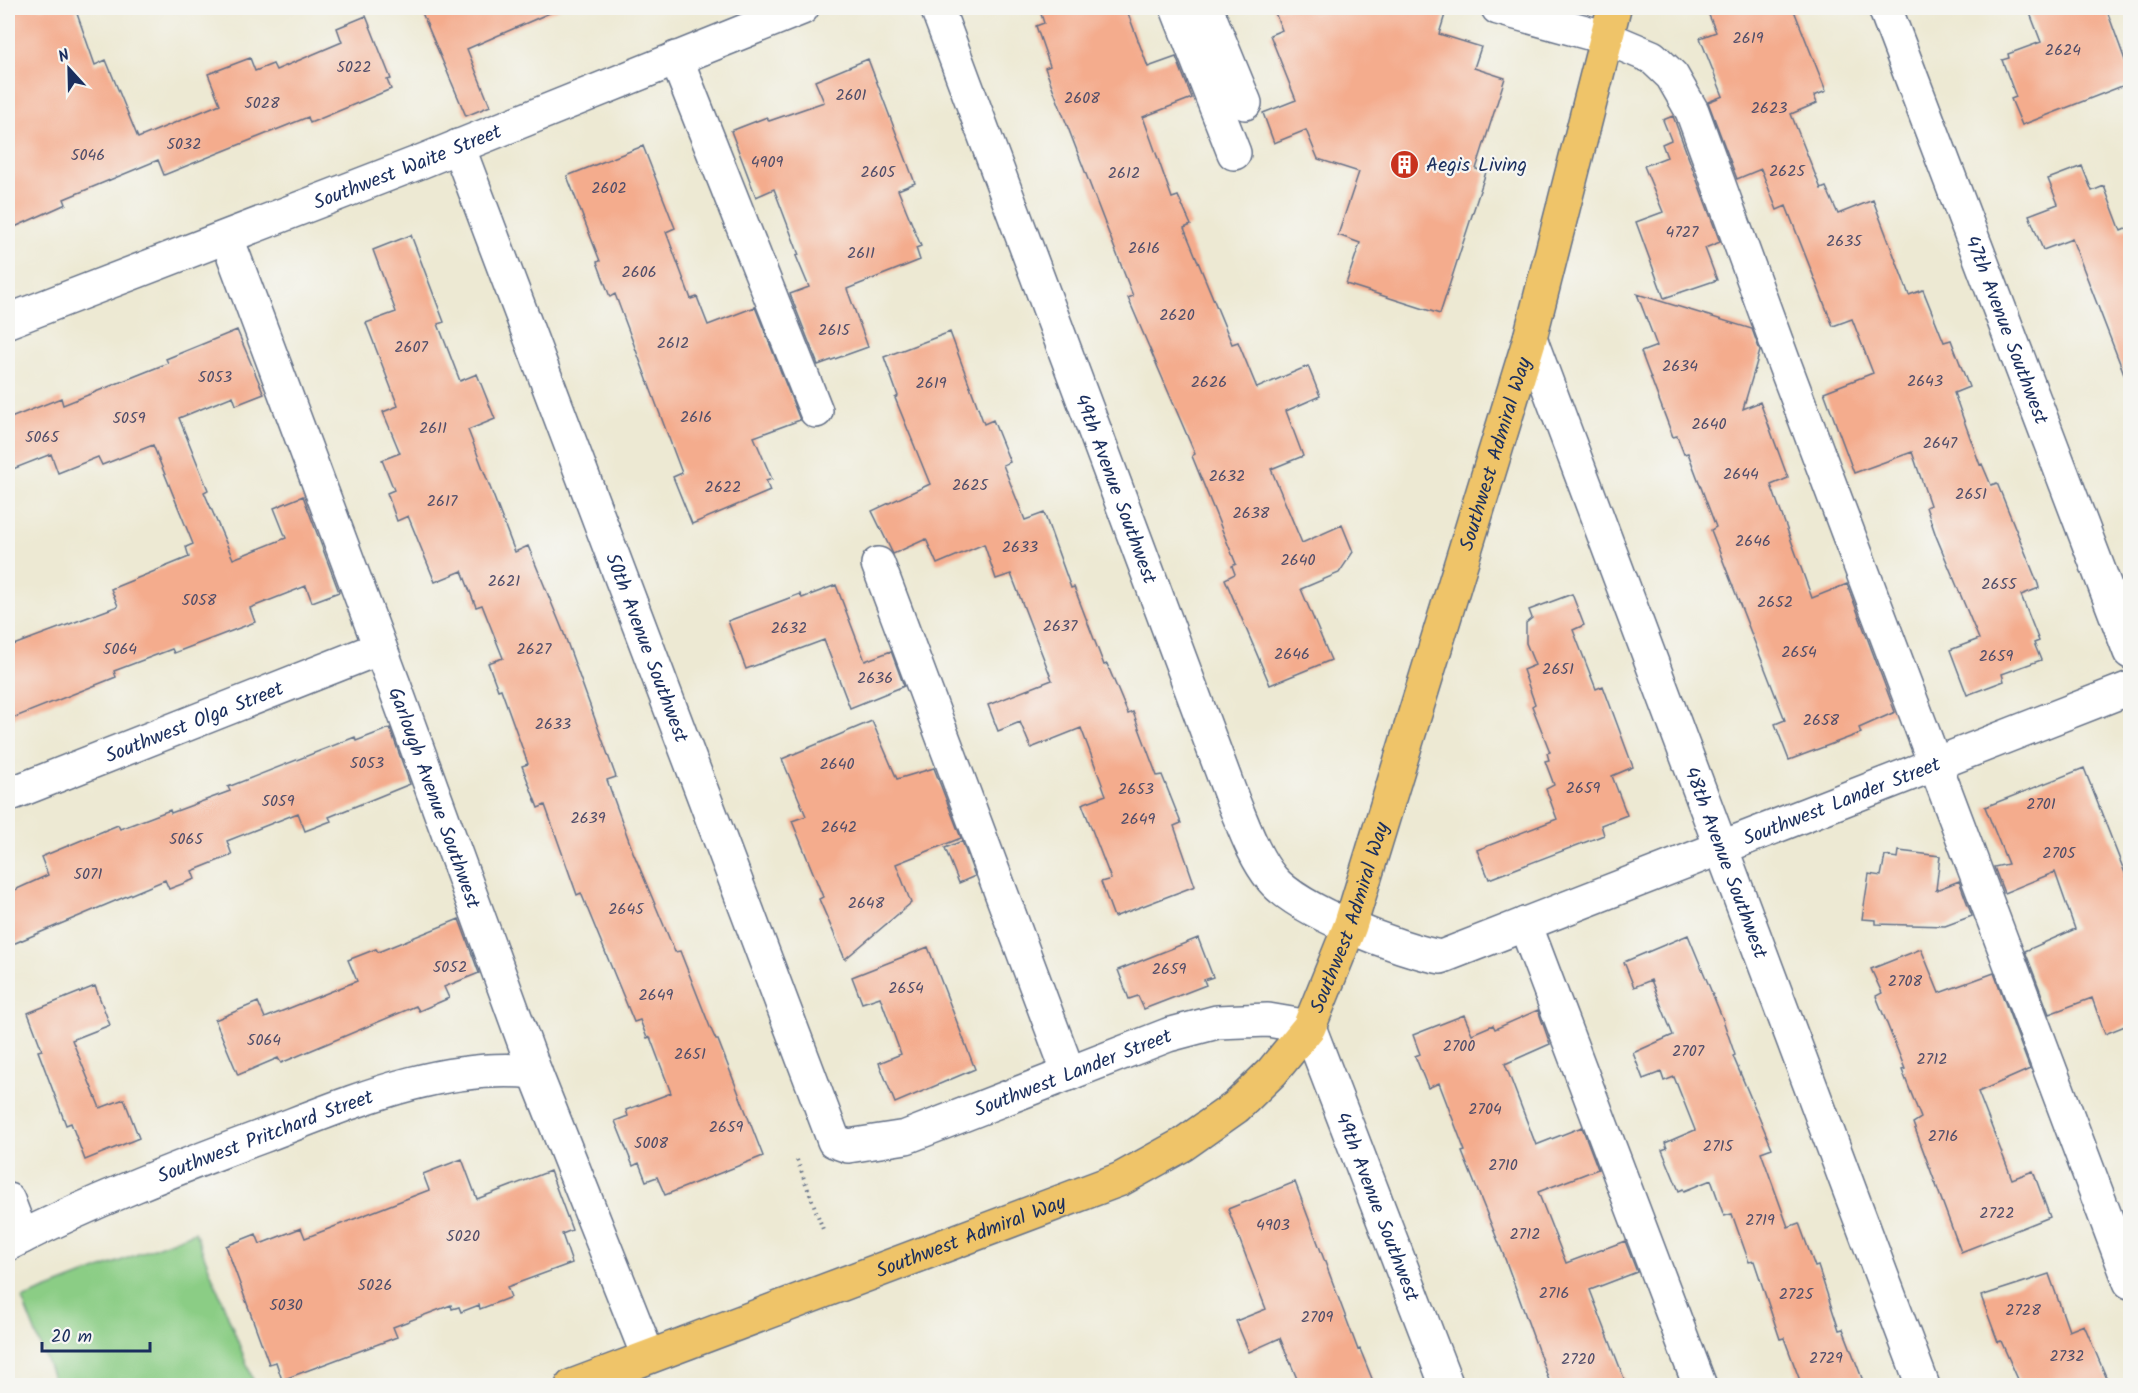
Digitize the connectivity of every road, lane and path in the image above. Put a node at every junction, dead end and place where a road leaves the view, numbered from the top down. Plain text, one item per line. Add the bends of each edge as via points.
1 (937, 8) edge
2 (1177, 8) edge
3 (1206, 8) edge
4 (1498, 8) edge
5 (1885, 8) edge
6 (781, 11) edge
7 (1610, 23) edge
8 (676, 58) junction
9 (1245, 103) dead end
10 (458, 146) junction
11 (1234, 153) dead end
12 (227, 238) junction
13 (8, 321) edge
14 (1530, 338) junction
15 (816, 411) dead end
16 (878, 564) dead end
17 (380, 648) junction
18 (2130, 652) edge
19 (2130, 688) edge
20 (1936, 765) junction
21 (8, 795) edge
22 (1721, 847) junction
23 (1525, 924) junction
24 (1350, 926) junction
25 (1309, 1027) junction
26 (535, 1072) junction
27 (1069, 1074) junction
28 (840, 1144) joint
29 (797, 1160) dead end
30 (8, 1200) edge
31 (824, 1233) dead end
32 (15, 1241) edge
33 (2130, 1282) edge
34 (648, 1356) junction
35 (572, 1386) edge
36 (1447, 1386) edge
37 (1700, 1386) edge
38 (1923, 1386) edge

1 - 24 street, 49th Avenue Southwest via 1255,852 1272,880 1296,898
2 - 11 street
3 - 9 street
4 - 7 street
5 - 18 street, 47th Avenue Southwest
6 - 8 street, Southwest Waite Street
7 - 14 main road, Southwest Admiral Way
7 - 20 street via 1672,76 1692,111
8 - 10 street, Southwest Waite Street
8 - 15 street
10 - 12 street, Southwest Waite Street
10 - 28 street, 50th Avenue Southwest via 829,1130
12 - 13 street, Southwest Waite Street
12 - 17 street, Garlough Avenue Southwest
14 - 22 street, 48th Avenue Southwest
14 - 24 main road, Southwest Admiral Way
16 - 27 street
17 - 21 street, Southwest Olga Street
17 - 26 street, Garlough Avenue Southwest
19 - 20 street, Southwest Lander Street
20 - 22 street, Southwest Lander Street
20 - 33 street
22 - 23 street, Southwest Lander Street
22 - 38 street, 48th Avenue Southwest
23 - 24 street, Southwest Lander Street via 1441,957 1413,952
23 - 37 street
24 - 25 main road, Southwest Admiral Way
25 - 27 street, Southwest Lander Street via 1268,1020 1217,1022 1168,1035
25 - 34 main road, Southwest Admiral Way via 1272,1072 1236,1107 1182,1145 1120,1179
25 - 36 street, 49th Avenue Southwest
26 - 32 street, Southwest Pritchard Street via 465,1072 387,1089 166,1173
26 - 34 street, Garlough Avenue Southwest
27 - 28 street, Southwest Lander Street via 906,1137
29 - 31 path
30 - 32 street
34 - 35 main road, Southwest Admiral Way

